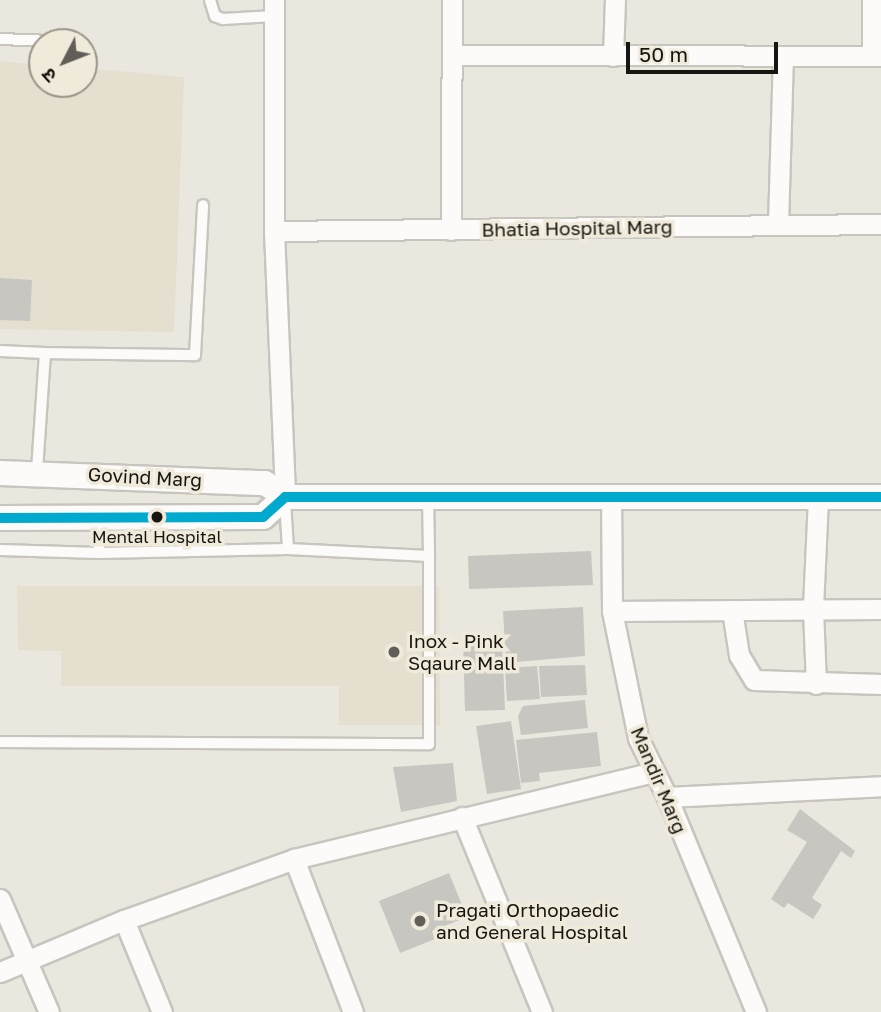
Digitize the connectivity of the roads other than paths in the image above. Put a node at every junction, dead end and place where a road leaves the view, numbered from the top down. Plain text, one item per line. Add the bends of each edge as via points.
1 (210, 0) edge
2 (452, 0) edge
3 (615, 0) edge
4 (872, 0) edge
5 (274, 8) edge
6 (0, 39) edge
7 (28, 40) edge
8 (452, 55) junction
9 (613, 55) junction
10 (783, 56) junction
11 (877, 56) edge
12 (203, 205) dead end
13 (778, 224) junction
14 (881, 224) edge
15 (452, 230) junction
16 (274, 231) junction
17 (0, 351) edge
18 (46, 353) junction
19 (37, 471) junction
20 (0, 472) edge
21 (611, 494) junction
22 (428, 495) junction
23 (285, 497) junction
24 (881, 497) edge
25 (818, 498) junction
26 (99, 518) junction
27 (0, 519) edge
28 (288, 549) junction
29 (0, 550) edge
30 (99, 553) junction
31 (429, 556) junction
32 (813, 608) junction
33 (881, 609) edge
34 (732, 610) junction
35 (612, 611) junction
36 (816, 684) junction
37 (881, 684) edge
38 (0, 742) edge
39 (654, 772) junction
40 (881, 786) edge
41 (667, 797) junction
42 (462, 817) junction
43 (294, 859) junction
44 (0, 899) edge
45 (124, 920) junction
46 (28, 960) junction
47 (0, 972) edge
48 (49, 1012) edge
49 (162, 1012) edge
50 (354, 1012) edge
51 (542, 1012) edge
52 (757, 1012) edge

1 - 5 lane via 215,16 223,19
2 - 8 street
3 - 9 street
4 - 11 street
5 - 16 street
6 - 7 lane
8 - 9 street
8 - 15 street
9 - 10 street
10 - 11 street
10 - 13 street
12 - 18 lane via 195,355
13 - 14 street, Bhatia Hospital Marg
13 - 15 street, Bhatia Hospital Marg
15 - 16 street, Bhatia Hospital Marg
16 - 23 street
17 - 18 lane
18 - 19 lane
19 - 20 street, Govind Marg
19 - 23 street, Govind Marg via 265,483
21 - 22 street, Govind Marg
21 - 25 street, Govind Marg
21 - 35 street, Mandir Marg
22 - 23 street, Govind Marg
22 - 31 lane
23 - 26 street, Govind Marg via 263,517
23 - 28 lane
24 - 25 street, Govind Marg
25 - 32 street
26 - 27 street, Govind Marg
26 - 30 lane
28 - 30 lane
28 - 31 lane
29 - 30 lane
31 - 38 lane via 429,744
32 - 33 street
32 - 34 street
32 - 36 street
34 - 35 street
34 - 36 street via 740,655 754,680
35 - 39 street, Mandir Marg via 638,738
36 - 37 street
39 - 41 street, Mandir Marg
39 - 42 street
40 - 41 street
41 - 52 street, Mandir Marg
42 - 43 street
42 - 51 street
43 - 45 street
43 - 50 street
44 - 46 street
45 - 46 street
45 - 49 street
46 - 47 street
46 - 48 street

